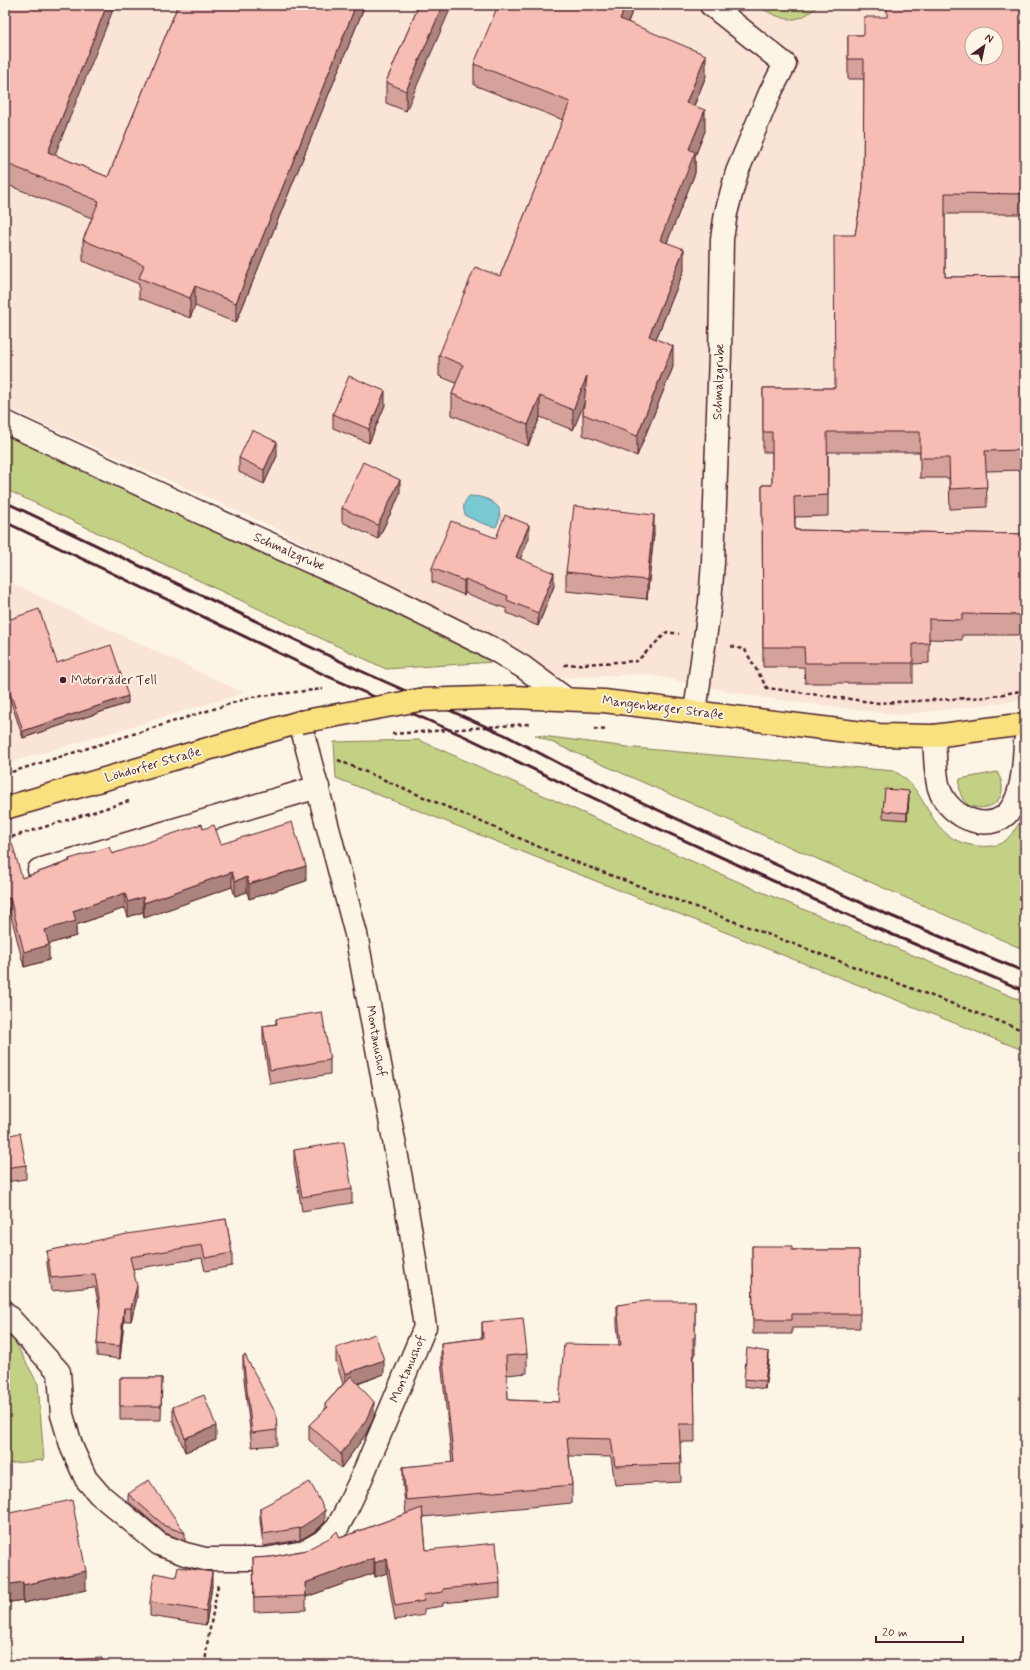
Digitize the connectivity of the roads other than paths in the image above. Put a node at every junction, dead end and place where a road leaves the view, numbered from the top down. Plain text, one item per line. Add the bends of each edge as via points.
1 (711, 5) edge
2 (5, 422) edge
3 (565, 698) junction
4 (695, 712) junction
5 (300, 722) junction
6 (1025, 724) edge
7 (934, 736) junction
8 (1025, 742) edge
9 (318, 786) junction
10 (5, 808) edge
11 (39, 870) edge
12 (5, 1313) edge

1 - 4 street, Schmalzgrube via 785,64 737,172 722,239 713,562
2 - 3 street, Schmalzgrube via 382,594 495,650
3 - 4 main road, Mangenberger Straße
3 - 5 main road, Mangenberger Straße, bridge via 419,700
4 - 7 main road, Mangenberger Straße via 879,735
5 - 9 street, Montanushof
5 - 10 main road, Löhdorfer Straße
6 - 7 main road, Mangenberger Straße
7 - 8 street via 939,788 948,806 961,817 988,823 1000,819 1014,805 1019,790
9 - 11 street
9 - 12 street, Montanushof via 356,934 411,1233 425,1327 361,1479 336,1528 325,1540 304,1552 265,1558 198,1557 159,1544 99,1494 86,1479 72,1448 62,1415 59,1372

